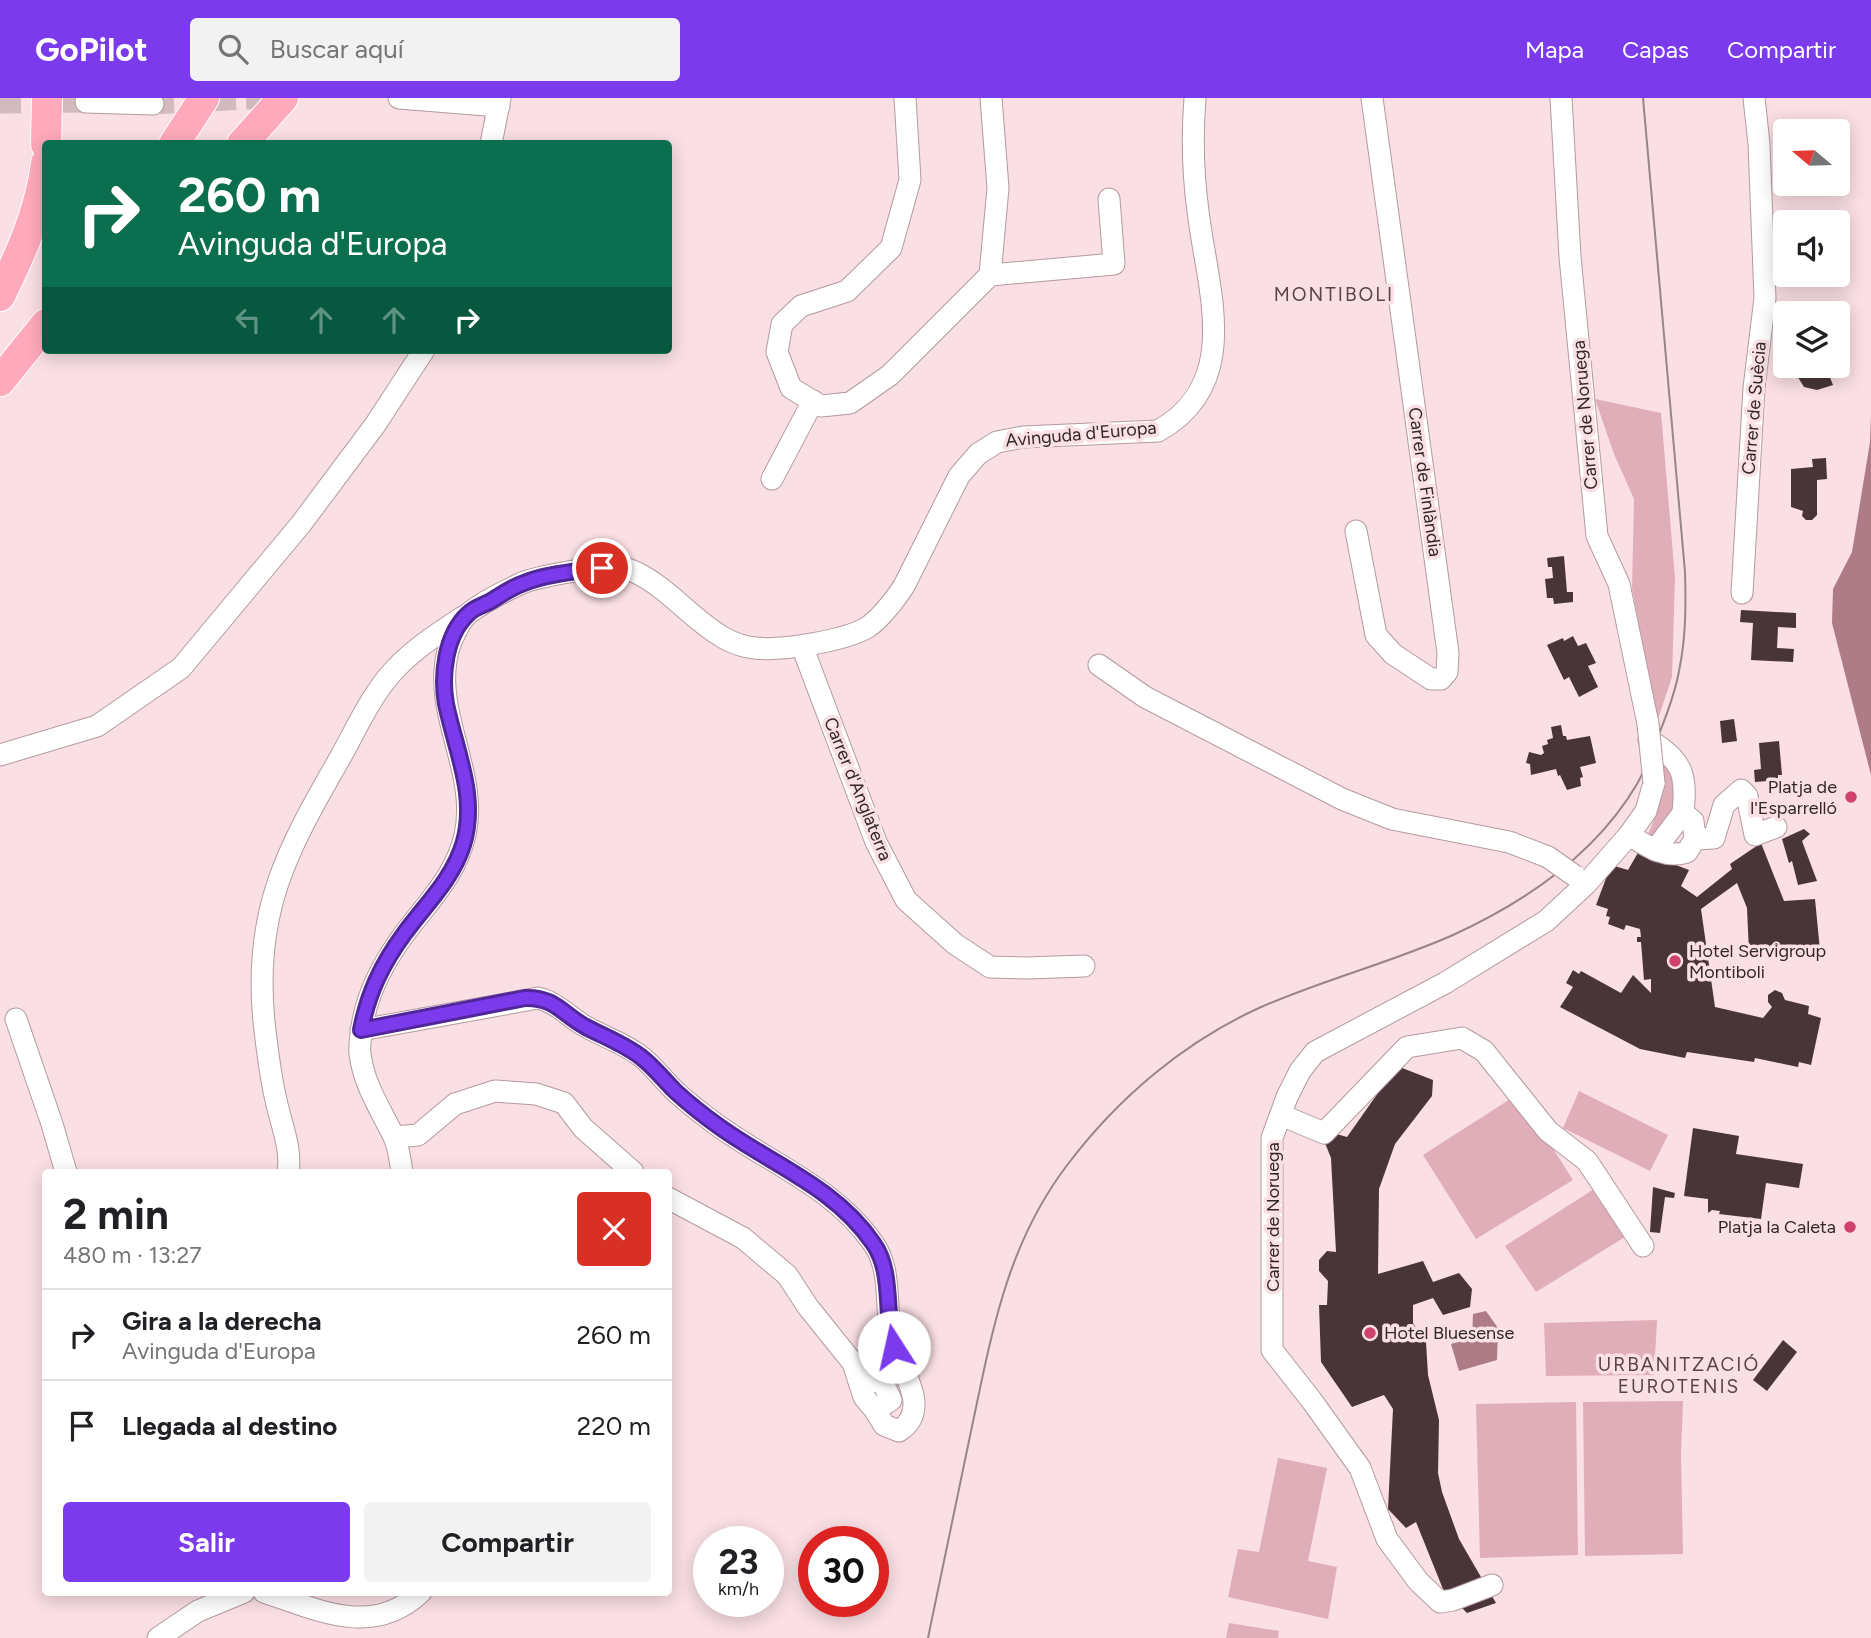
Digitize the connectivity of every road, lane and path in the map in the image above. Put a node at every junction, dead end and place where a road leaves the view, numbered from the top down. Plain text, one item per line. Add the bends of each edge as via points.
1 (47, 98) edge
2 (204, 98) edge
3 (283, 98) edge
4 (399, 98) edge
5 (905, 98) edge
6 (991, 98) edge
7 (1195, 98) edge
8 (1372, 98) edge
9 (1561, 98) edge
10 (1754, 98) edge
11 (86, 102) dead end
12 (499, 102) edge
13 (153, 104) dead end
14 (46, 140) edge
15 (177, 140) edge
16 (246, 140) edge
17 (492, 140) edge
18 (42, 184) edge
19 (1110, 199) dead end
20 (989, 275) junction
21 (0, 296) edge
22 (42, 329) edge
23 (42, 351) edge
24 (421, 354) edge
25 (2, 379) edge
26 (813, 401) junction
27 (772, 480) dead end
28 (1356, 531) dead end
29 (1742, 593) dead end
30 (468, 614) junction
31 (802, 646) junction
32 (1098, 665) dead end
33 (1648, 732) junction
34 (0, 755) edge
35 (1684, 813) junction
36 (1776, 827) dead end
37 (1629, 835) junction
38 (1695, 839) junction
39 (1655, 850) junction
40 (1581, 880) junction
41 (1084, 966) dead end
42 (16, 1019) dead end
43 (361, 1030) junction
44 (1281, 1115) junction
45 (395, 1137) junction
46 (65, 1169) edge
47 (288, 1169) edge
48 (401, 1169) edge
49 (630, 1169) edge
50 (672, 1200) edge
51 (1643, 1246) dead end
52 (1492, 1585) dead end
53 (234, 1596) edge
54 (276, 1596) edge
55 (415, 1596) edge
56 (158, 1638) edge

1 - 14 highway
2 - 15 highway
3 - 16 highway
4 - 12 street
5 - 26 street via 910,180 891,248 847,291 801,306 782,324 777,352 791,388
6 - 20 street via 998,188
7 - 31 street, Avinguda d'Europa via 1194,168 1213,347 1210,370 1197,398 1158,431 997,442 978,454 959,476 904,586 879,618 865,629
8 - 28 street, Carrer de Finlàndia via 1448,653 1447,672 1441,680 1431,679 1393,654 1376,635
9 - 33 street, Carrer de Noruega via 1570,257 1597,536 1619,584
10 - 29 street, Carrer de Suècia via 1765,298 1753,401
11 - 13 street
12 - 17 street
18 - 21 highway via 24,247
19 - 20 street via 1114,264
20 - 26 street via 890,375 850,403 821,406
22 - 25 highway
23 - 25 highway
24 - 34 street via 376,425 301,524 181,668 97,726
26 - 27 street
30 - 31 street, Avinguda d'Europa via 524,582 618,566 650,580 737,644
30 - 43 street via 448,650 444,680 467,787 469,817 463,845 442,887 383,965
30 - 47 street, Avinguda d'Europa via 428,639 389,675 298,831 279,875 269,912 262,983 264,1023
31 - 41 street, Carrer d'Anglaterra via 876,842 906,900 955,944 990,967
32 - 40 street, bridge via 1145,697 1342,799 1392,819 1509,842 1548,857
33 - 35 street via 1680,764 1686,788
33 - 37 street, Carrer de Noruega, bridge via 1654,783 1646,811
35 - 38 street via 1693,821
35 - 39 street
36 - 38 street via 1755,835 1747,796 1741,790 1724,805 1714,838
37 - 39 street
37 - 40 street, Carrer de Noruega
38 - 39 street via 1687,852 1673,856
40 - 44 street, Carrer de Noruega via 1546,921 1445,984 1315,1052 1300,1072
42 - 46 street
43 - 45 street via 360,1051 370,1092
43 - 50 street via 538,998 549,1000 584,1026 636,1053 714,1123 821,1191 873,1243 884,1269 890,1333 914,1402 906,1427 900,1431 884,1425 864,1397 853,1363 787,1275 743,1238
44 - 51 street via 1324,1133 1406,1046 1462,1038 1483,1051 1548,1131 1587,1161
44 - 52 street, Carrer de Noruega via 1272,1138 1272,1350 1360,1468 1387,1539 1418,1581 1440,1602
45 - 48 street
45 - 49 street via 418,1135 455,1104 495,1091 536,1094 564,1103 583,1128
53 - 56 street via 198,1611
54 - 55 street via 342,1618 381,1617

